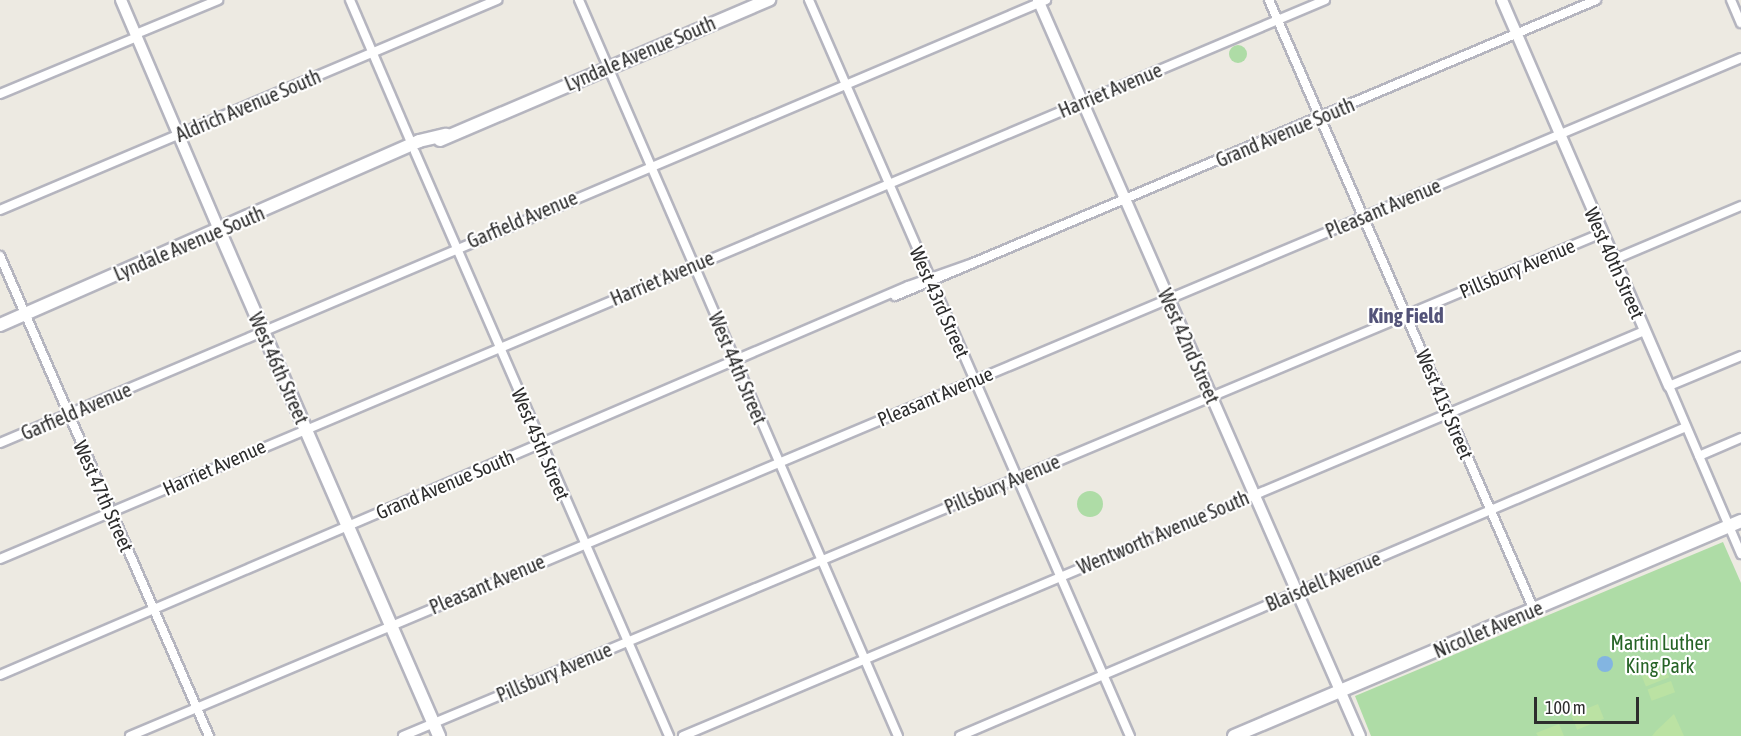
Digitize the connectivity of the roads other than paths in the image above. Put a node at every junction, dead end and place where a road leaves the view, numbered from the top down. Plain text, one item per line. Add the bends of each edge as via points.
1 (121, 0) edge
2 (218, 0) edge
3 (350, 0) edge
4 (497, 0) edge
5 (579, 0) edge
6 (769, 0) edge
7 (809, 0) edge
8 (1269, 0) edge
9 (1325, 0) edge
10 (1502, 0) edge
11 (1596, 0) edge
12 (1731, 0) edge
13 (1042, 1) edge
14 (1278, 20) junction
15 (1741, 24) edge
16 (1516, 33) junction
17 (136, 35) junction
18 (373, 53) junction
19 (1741, 58) edge
20 (608, 67) junction
21 (845, 85) junction
22 (0, 94) edge
23 (1083, 101) junction
24 (1320, 118) junction
25 (178, 134) junction
26 (1559, 134) junction
27 (413, 148) junction
28 (650, 165) junction
29 (888, 183) junction
30 (1125, 199) junction
31 (1741, 206) edge
32 (0, 210) edge
33 (1363, 216) junction
34 (219, 230) junction
35 (1602, 233) junction
36 (456, 247) junction
37 (0, 256) edge
38 (1613, 260) junction
39 (693, 265) junction
40 (931, 280) junction
41 (1168, 297) junction
42 (1406, 314) junction
43 (25, 315) junction
44 (0, 325) edge
45 (262, 329) junction
46 (1644, 331) junction
47 (500, 347) junction
48 (1741, 356) edge
49 (735, 363) junction
50 (974, 380) junction
51 (1669, 386) junction
52 (1211, 395) junction
53 (1448, 413) junction
54 (68, 414) junction
55 (305, 427) junction
56 (1686, 427) junction
57 (1741, 438) edge
58 (0, 443) edge
59 (541, 444) junction
60 (1699, 456) junction
61 (778, 462) junction
62 (1017, 478) junction
63 (1252, 494) junction
64 (1491, 511) junction
65 (111, 512) junction
66 (1741, 521) edge
67 (348, 525) junction
68 (1729, 527) junction
69 (585, 544) junction
70 (1741, 554) edge
71 (0, 559) edge
72 (821, 560) junction
73 (1060, 576) junction
74 (1296, 592) junction
75 (154, 610) junction
76 (1534, 610) junction
77 (391, 624) junction
78 (628, 641) junction
79 (864, 659) junction
80 (0, 675) edge
81 (1103, 675) junction
82 (1340, 691) junction
83 (196, 708) junction
84 (434, 723) junction
85 (130, 736) edge
86 (209, 736) edge
87 (403, 736) edge
88 (440, 736) edge
89 (669, 736) edge
90 (682, 736) edge
91 (898, 736) edge
92 (960, 736) edge
93 (1130, 736) edge
94 (1234, 736) edge
95 (1360, 736) edge

1 - 17 street, West 46th Street
2 - 17 street
3 - 18 street, West 45th Street
4 - 18 street, Aldrich Avenue South
5 - 20 street, West 44th Street
6 - 20 main road, Lyndale Avenue South
7 - 21 street, West 43rd Street
8 - 14 street, West 41st Street
9 - 14 street, Harriet Avenue
10 - 16 street, West 40th Street
11 - 16 street, Grand Avenue South
12 - 15 street
13 - 21 street, Garfield Avenue
13 - 23 street, West 42nd Street
14 - 23 street, Harriet Avenue
14 - 24 street, West 41st Street
16 - 24 street, Grand Avenue South
16 - 26 street, West 40th Street
17 - 22 street
17 - 25 street, West 46th Street
18 - 25 street, Aldrich Avenue South
18 - 27 street, West 45th Street
19 - 26 street, Pleasant Avenue
20 - 27 main road, Lyndale Avenue South
20 - 28 street, West 44th Street
21 - 28 street, Garfield Avenue
21 - 29 street, West 43rd Street
23 - 29 street, Harriet Avenue
23 - 30 street, West 42nd Street
24 - 30 street, Grand Avenue South
24 - 33 street, West 41st Street
25 - 32 street, Aldrich Avenue South
25 - 34 street, West 46th Street
26 - 33 street, Pleasant Avenue
26 - 35 street, West 40th Street
27 - 34 main road, Lyndale Avenue South
27 - 36 street, West 45th Street
28 - 36 street, Garfield Avenue
28 - 39 street, West 44th Street
29 - 39 street, Harriet Avenue
29 - 40 street, West 43rd Street
30 - 40 street, Grand Avenue South
30 - 41 street, West 42nd Street
31 - 38 street
33 - 41 street, Pleasant Avenue
33 - 42 street, West 41st Street
34 - 43 main road, Lyndale Avenue South
34 - 45 main road, West 46th Street
35 - 38 street, West 40th Street
35 - 42 street, Pillsbury Avenue
36 - 45 street, Garfield Avenue
36 - 47 street, West 45th Street
37 - 43 street, West 47th Street
38 - 46 street, West 40th Street
39 - 47 street, Harriet Avenue
39 - 49 street, West 44th Street
40 - 49 street, Grand Avenue South
40 - 50 street, West 43rd Street
41 - 50 street, Pleasant Avenue
41 - 52 street, West 42nd Street
42 - 52 street, Pillsbury Avenue
42 - 53 street, West 41st Street
43 - 44 main road, Lyndale Avenue South
43 - 54 street, West 47th Street
45 - 54 street, Garfield Avenue
45 - 55 main road, West 46th Street
46 - 51 street, West 40th Street
46 - 53 street, Wentworth Avenue South
47 - 55 street, Harriet Avenue
47 - 59 street, West 45th Street
48 - 51 street
49 - 59 street, Grand Avenue South
49 - 61 street, West 44th Street
50 - 61 street, Pleasant Avenue
50 - 62 street, West 43rd Street
51 - 56 street, West 40th Street
52 - 62 street, Pillsbury Avenue
52 - 63 street, West 42nd Street
53 - 63 street, Wentworth Avenue South
53 - 64 street, West 41st Street
54 - 58 street, Garfield Avenue
54 - 65 street, West 47th Street
55 - 65 street, Harriet Avenue
55 - 67 main road, West 46th Street
56 - 60 street, West 40th Street
56 - 64 street, Blaisdell Avenue
57 - 60 street
59 - 67 street, Grand Avenue South
59 - 69 street, West 45th Street
60 - 68 street, West 40th Street
61 - 69 street, Pleasant Avenue
61 - 72 street, West 44th Street
62 - 72 street, Pillsbury Avenue
62 - 73 street, West 43rd Street
63 - 73 street, Wentworth Avenue South
63 - 74 street, West 42nd Street
64 - 74 street, Blaisdell Avenue
64 - 76 street, West 41st Street
65 - 71 street, Harriet Avenue
65 - 75 street, West 47th Street
66 - 68 main road, Nicollet Avenue
67 - 75 street, Grand Avenue South
67 - 77 main road, West 46th Street
68 - 70 street, West 40th Street
68 - 76 main road, Nicollet Avenue
69 - 77 street, Pleasant Avenue
69 - 78 street, West 45th Street
72 - 78 street, Pillsbury Avenue
72 - 79 street, West 44th Street
73 - 79 street, Wentworth Avenue South
73 - 81 street, West 43rd Street
74 - 81 street, Blaisdell Avenue
74 - 82 street, West 42nd Street
75 - 80 street, Grand Avenue South
75 - 83 street, West 47th Street
76 - 82 main road, Nicollet Avenue
77 - 83 street, Pleasant Avenue
77 - 84 main road, West 46th Street
78 - 84 street, Pillsbury Avenue
78 - 89 street, West 45th Street
79 - 90 street, Wentworth Avenue South
79 - 91 street, West 44th Street
81 - 92 street, Blaisdell Avenue
81 - 93 street, West 43rd Street
82 - 94 main road, Nicollet Avenue
82 - 95 street, West 42nd Street
83 - 85 street, Pleasant Avenue
83 - 86 street, West 47th Street
84 - 87 street, Pillsbury Avenue
84 - 88 main road, West 46th Street

